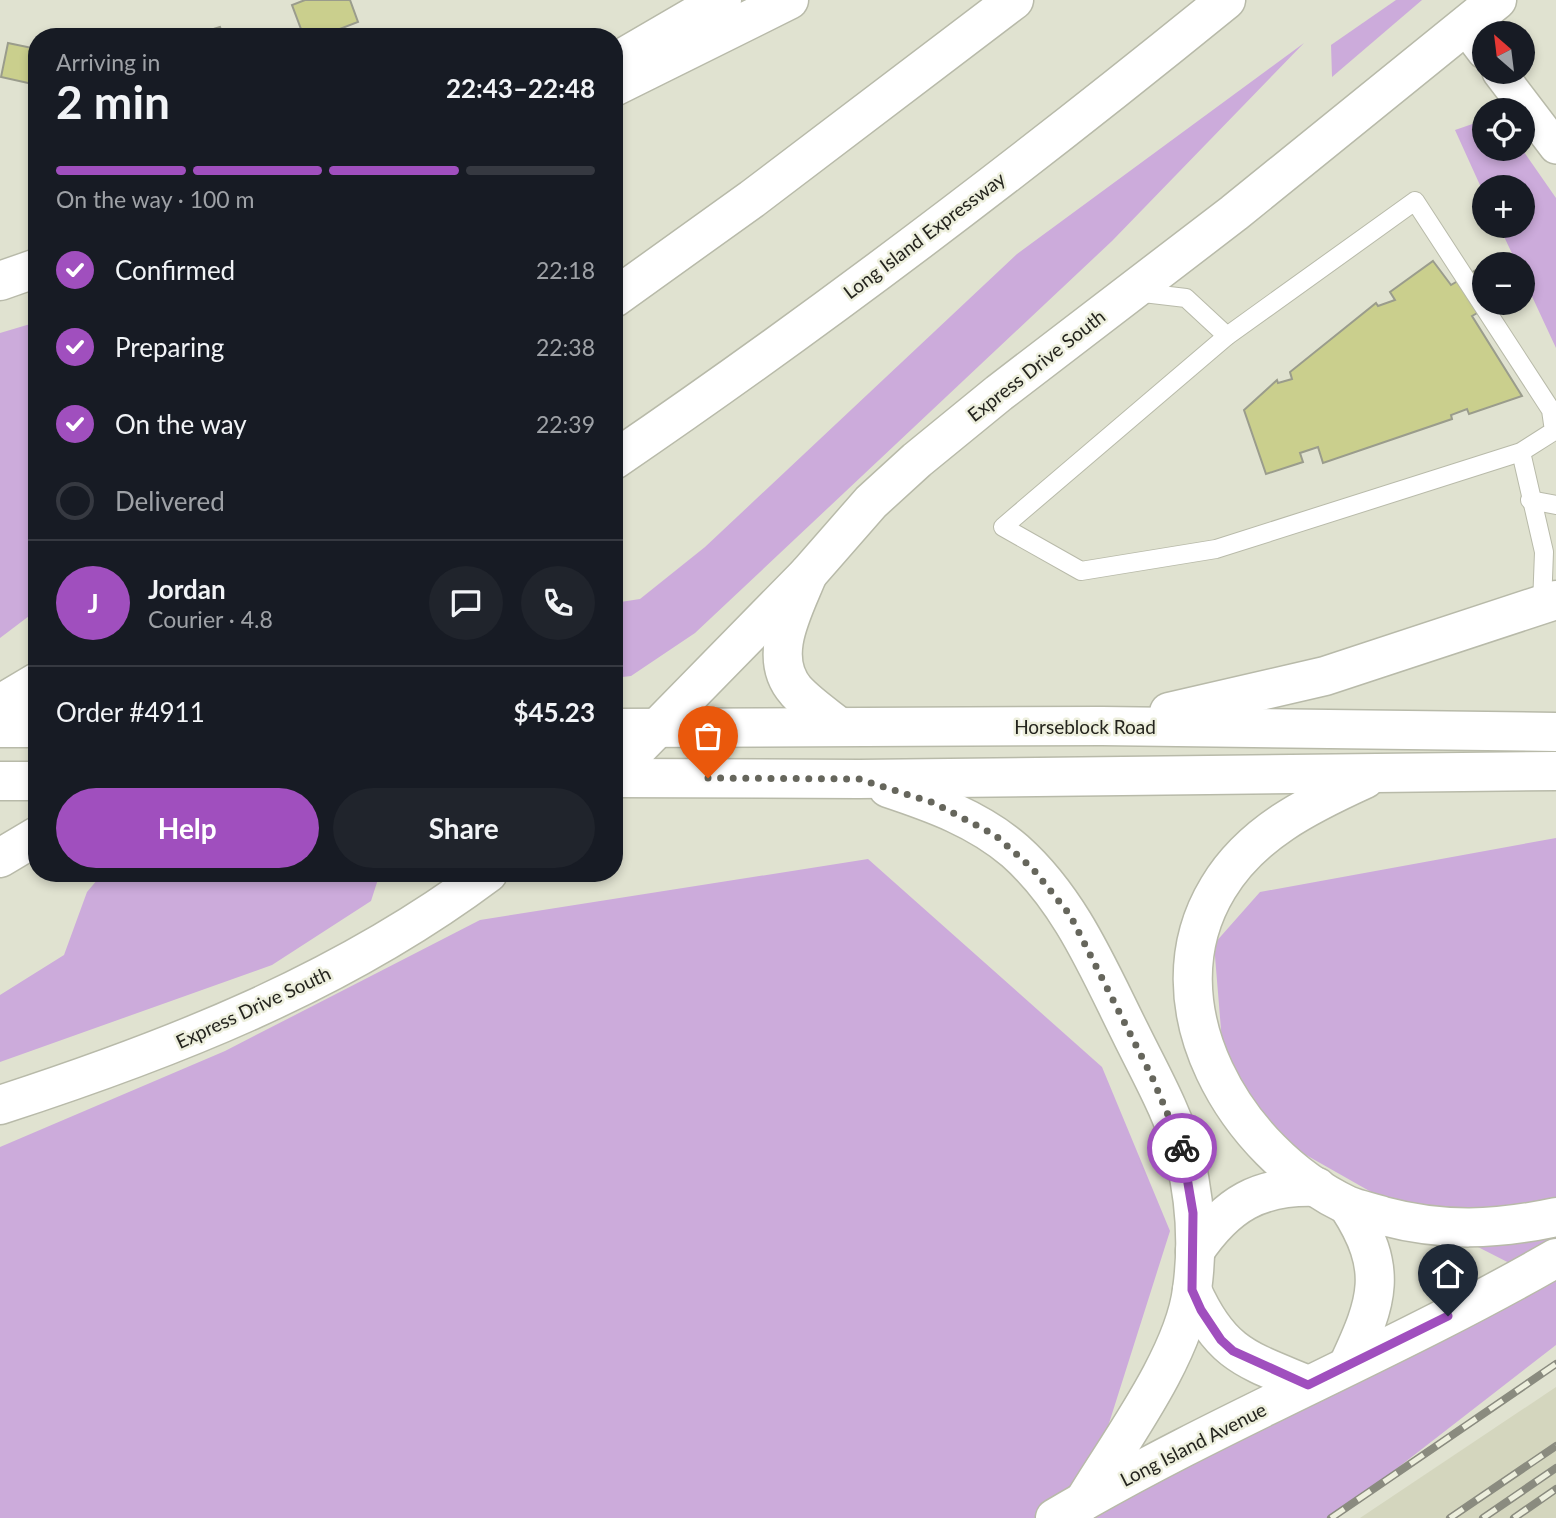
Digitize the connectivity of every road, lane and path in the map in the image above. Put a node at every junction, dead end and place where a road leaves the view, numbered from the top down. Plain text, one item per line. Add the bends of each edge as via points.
1 (722, 0) edge
2 (789, 0) edge
3 (1014, 0) edge
4 (1226, 0) edge
5 (1497, 0) edge
6 (1485, 21) edge
7 (1472, 41) edge
8 (623, 57) edge
9 (623, 83) edge
10 (1508, 84) edge
11 (1556, 147) edge
12 (28, 271) edge
13 (0, 281) edge
14 (1132, 291) junction
15 (623, 292) edge
16 (1227, 336) junction
17 (1521, 452) junction
18 (623, 454) edge
19 (1530, 500) junction
20 (1556, 505) edge
21 (808, 574) junction
22 (1549, 602) edge
23 (28, 687) edge
24 (0, 704) edge
25 (838, 726) junction
26 (1102, 726) junction
27 (0, 728) edge
28 (28, 728) edge
29 (623, 728) edge
30 (660, 728) junction
31 (1556, 732) edge
32 (623, 763) edge
33 (1556, 771) edge
34 (1376, 774) junction
35 (623, 778) edge
36 (859, 779) junction
37 (0, 781) edge
38 (28, 781) edge
39 (28, 841) edge
40 (0, 858) edge
41 (474, 882) edge
42 (0, 1105) edge
43 (1332, 1196) junction
44 (1556, 1217) edge
45 (1195, 1251) junction
46 (1556, 1258) edge
47 (1192, 1290) junction
48 (1348, 1365) junction
49 (1308, 1385) junction
50 (1070, 1509) edge

1 - 8 main road
2 - 9 main road
3 - 15 main road
4 - 18 main road, Long Island Expressway via 956,212
5 - 6 main road, Express Drive South
7 - 14 main road, Express Drive South
10 - 11 street
12 - 13 main road
14 - 16 lane via 1186,298
14 - 21 main road, Express Drive South via 917,460 871,502
16 - 17 lane via 1415,201 1552,410 1554,431
16 - 17 lane via 1003,527 1081,571 1216,549
17 - 19 lane
19 - 20 lane
19 - 22 lane via 1544,552
21 - 25 main road via 784,639 783,664 797,692
21 - 30 main road, Express Drive South
22 - 26 main road via 1325,676
23 - 24 main road
25 - 26 main road, Horseblock Road
25 - 30 main road, Horseblock Road
26 - 31 main road, Horseblock Road
27 - 28 main road
29 - 30 main road, Horseblock Road
30 - 32 main road, Express Drive South
33 - 34 main road
34 - 36 main road
34 - 43 main road via 1309,805 1260,839 1219,887 1205,913 1197,943 1195,1006 1210,1062 1222,1086 1254,1132 1291,1169
35 - 36 main road
36 - 45 main road via 934,803 995,835 1033,869 1070,915 1177,1130 1190,1183
37 - 38 main road
39 - 40 main road
41 - 42 main road, Express Drive South via 382,942 256,1010 117,1067
43 - 44 main road via 1416,1224 1468,1229
43 - 45 main road via 1274,1189 1252,1197 1212,1226
43 - 48 main road via 1371,1247 1377,1286 1373,1308
45 - 47 main road
46 - 48 main road, Long Island Avenue
47 - 49 main road via 1210,1324 1233,1351
47 - 50 main road via 1160,1376
48 - 49 main road, Long Island Avenue
49 - 50 main road, Long Island Avenue

